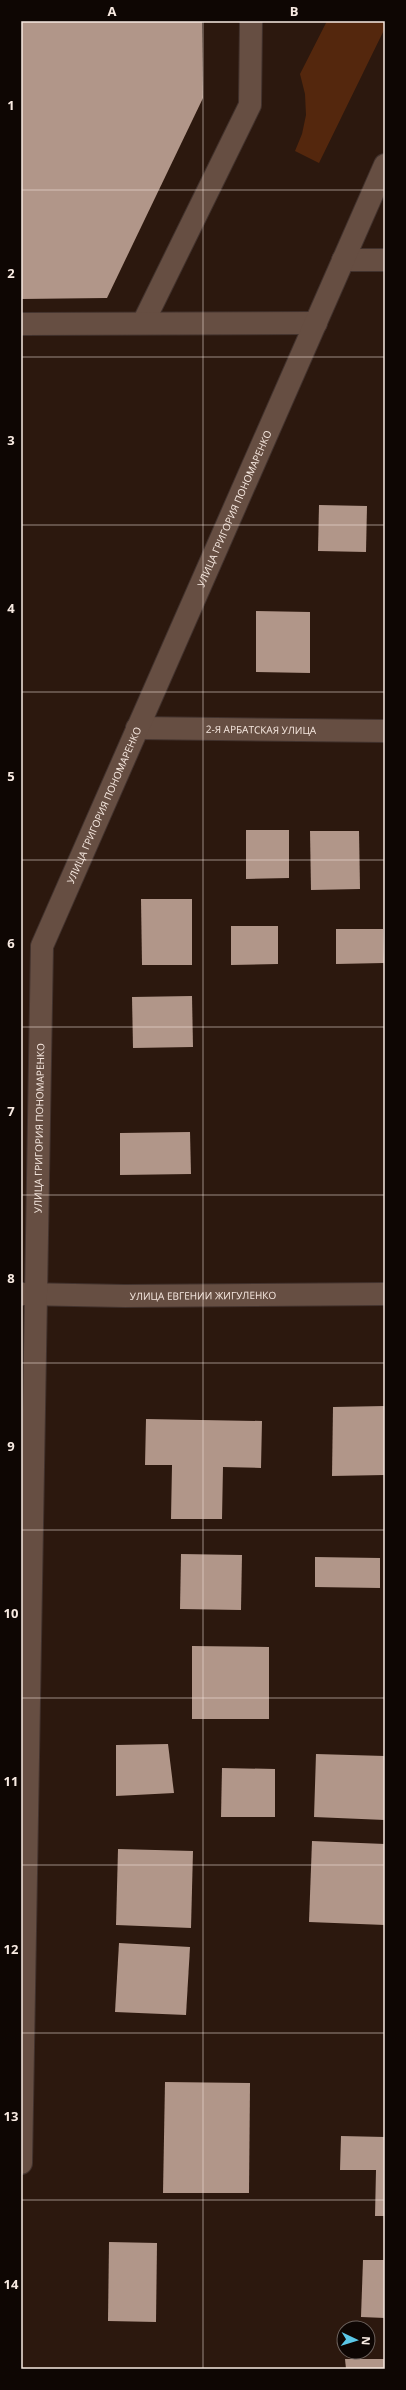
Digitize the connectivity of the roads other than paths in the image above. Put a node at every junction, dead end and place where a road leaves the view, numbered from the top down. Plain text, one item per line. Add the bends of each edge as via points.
1 (251, 21) edge
2 (385, 165) edge
3 (343, 260) junction
4 (385, 260) edge
5 (143, 323) junction
6 (316, 323) junction
7 (21, 324) edge
8 (137, 728) junction
9 (385, 731) edge
10 (29, 1294) edge
11 (385, 1294) edge
12 (21, 2162) edge

1 - 5 street via 250,105
2 - 3 street, УЛИЦА ГРИГОРИЯ ПОНОМАРЕНКО
3 - 4 street
3 - 6 street, УЛИЦА ГРИГОРИЯ ПОНОМАРЕНКО
5 - 6 street
5 - 7 street
6 - 8 street, УЛИЦА ГРИГОРИЯ ПОНОМАРЕНКО
8 - 9 street, 2-Я АРБАТСКАЯ УЛИЦА
8 - 10 street, УЛИЦА ГРИГОРИЯ ПОНОМАРЕНКО via 42,946
10 - 11 street, УЛИЦА ЕВГЕНИИ ЖИГУЛЕНКО
10 - 12 street, УЛИЦА ГРИГОРИЯ ПОНОМАРЕНКО via 29,1581

